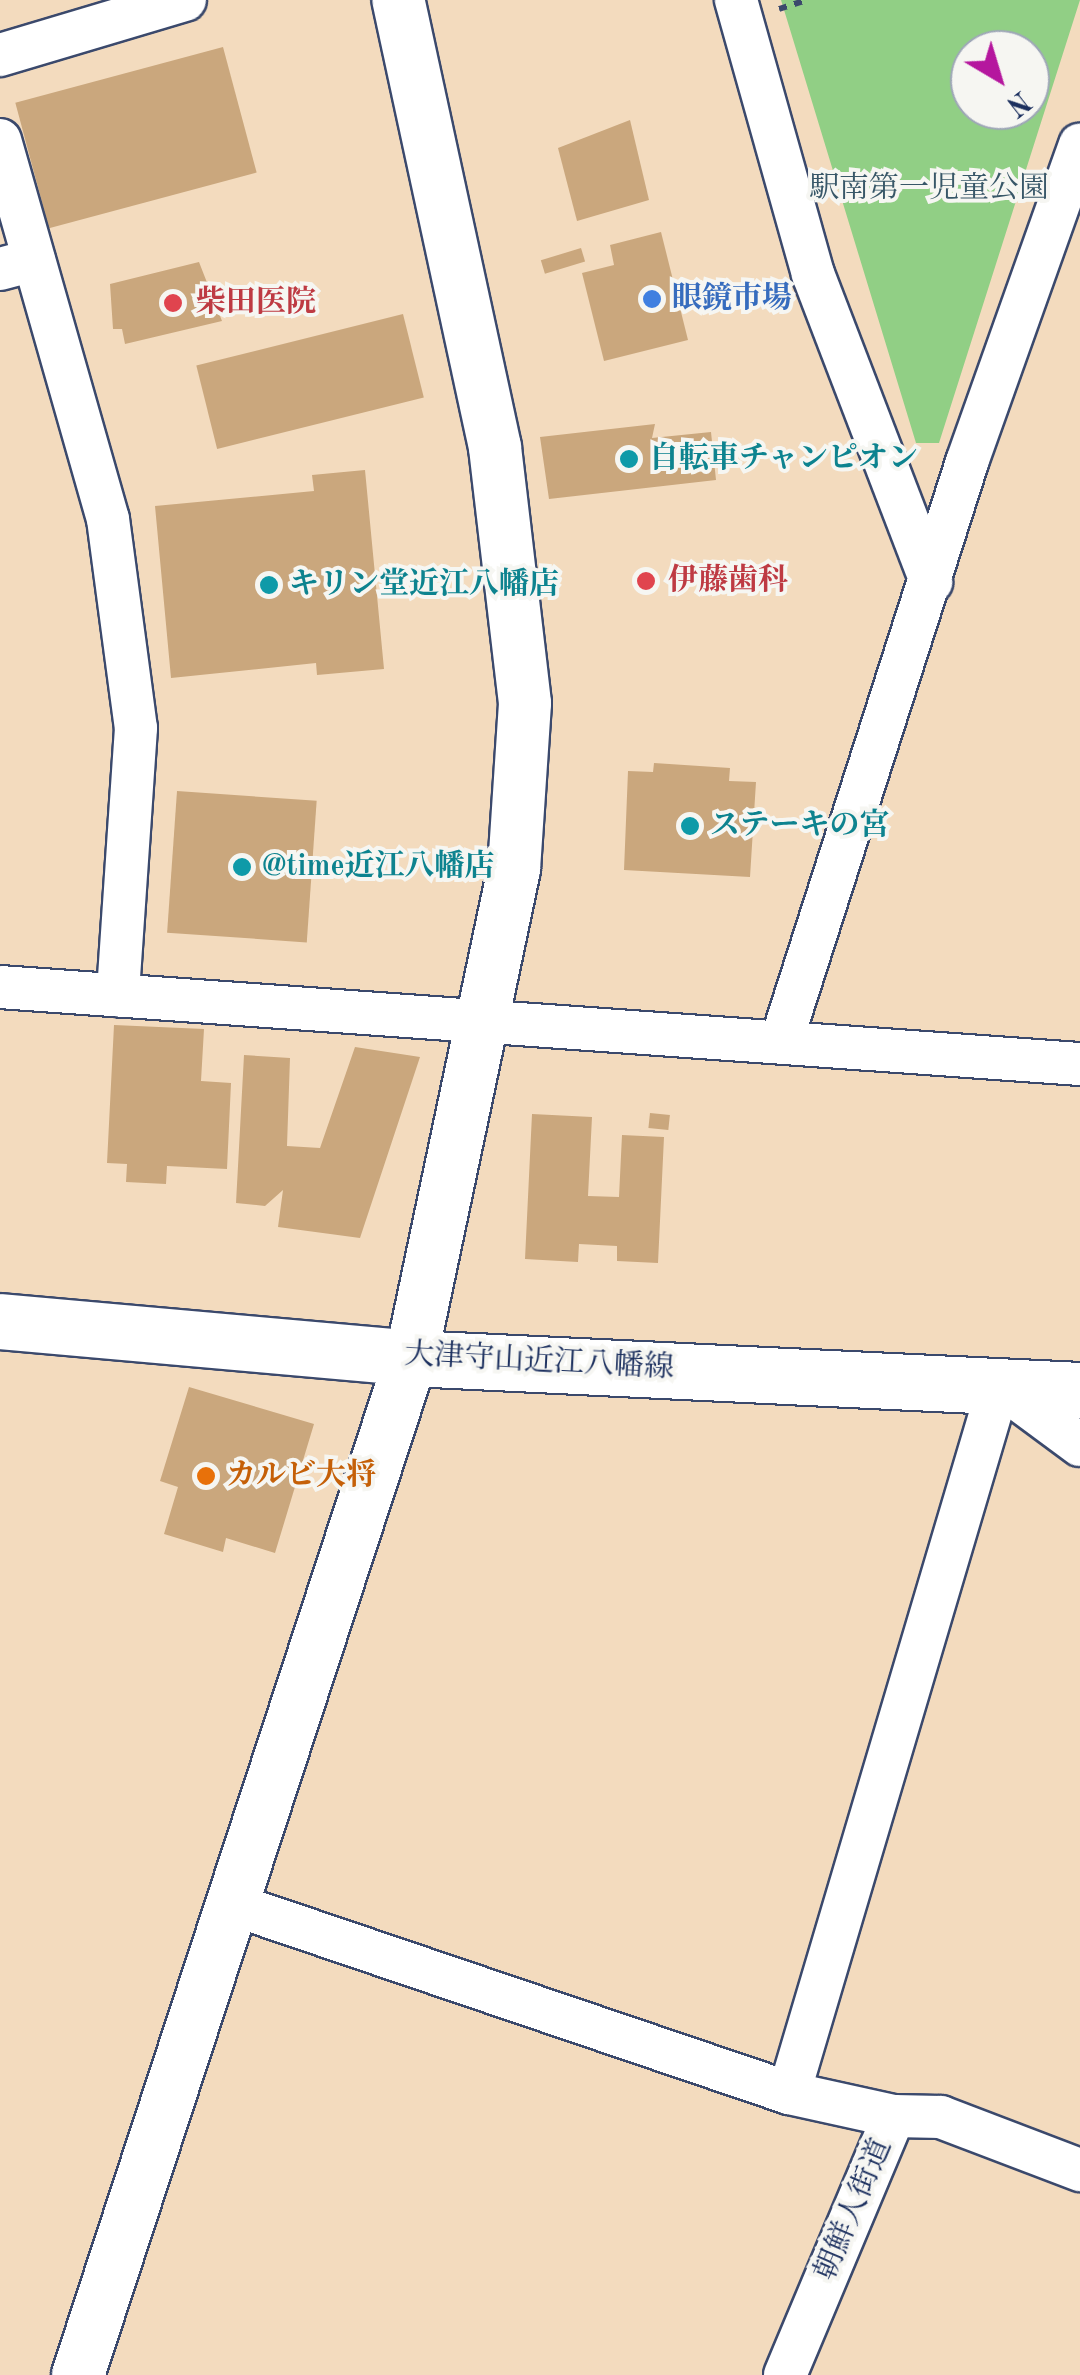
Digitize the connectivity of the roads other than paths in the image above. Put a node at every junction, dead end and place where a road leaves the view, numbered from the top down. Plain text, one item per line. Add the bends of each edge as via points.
1 (185, 0) edge
2 (398, 0) edge
3 (736, 0) edge
4 (0, 55) edge
5 (0, 140) edge
6 (1080, 146) edge
7 (17, 265) edge
8 (931, 582) junction
9 (0, 987) edge
10 (118, 995) junction
11 (489, 1017) junction
12 (782, 1039) junction
13 (1080, 1064) edge
14 (0, 1321) edge
15 (411, 1358) junction
16 (998, 1386) junction
17 (1080, 1390) edge
18 (1080, 1444) edge
19 (232, 1904) junction
20 (789, 2093) junction
21 (894, 2116) junction
22 (1080, 2170) edge
23 (78, 2375) edge
24 (785, 2375) edge

1 - 4 street
2 - 11 street via 495,447 525,703 514,869
3 - 8 street via 813,274
5 - 7 street
6 - 8 street
7 - 10 street via 108,519 136,728
8 - 12 street
9 - 10 street
10 - 11 street
11 - 12 street
11 - 15 street
12 - 13 street
14 - 15 main road, 大津守山近江八幡線
15 - 16 main road, 大津守山近江八幡線
15 - 19 street
16 - 17 main road, 大津守山近江八幡線
16 - 18 street
16 - 20 street
19 - 20 street
19 - 23 street
20 - 21 street
21 - 22 street, 朝鮮人街道 via 941,2117
21 - 24 street, 朝鮮人街道

